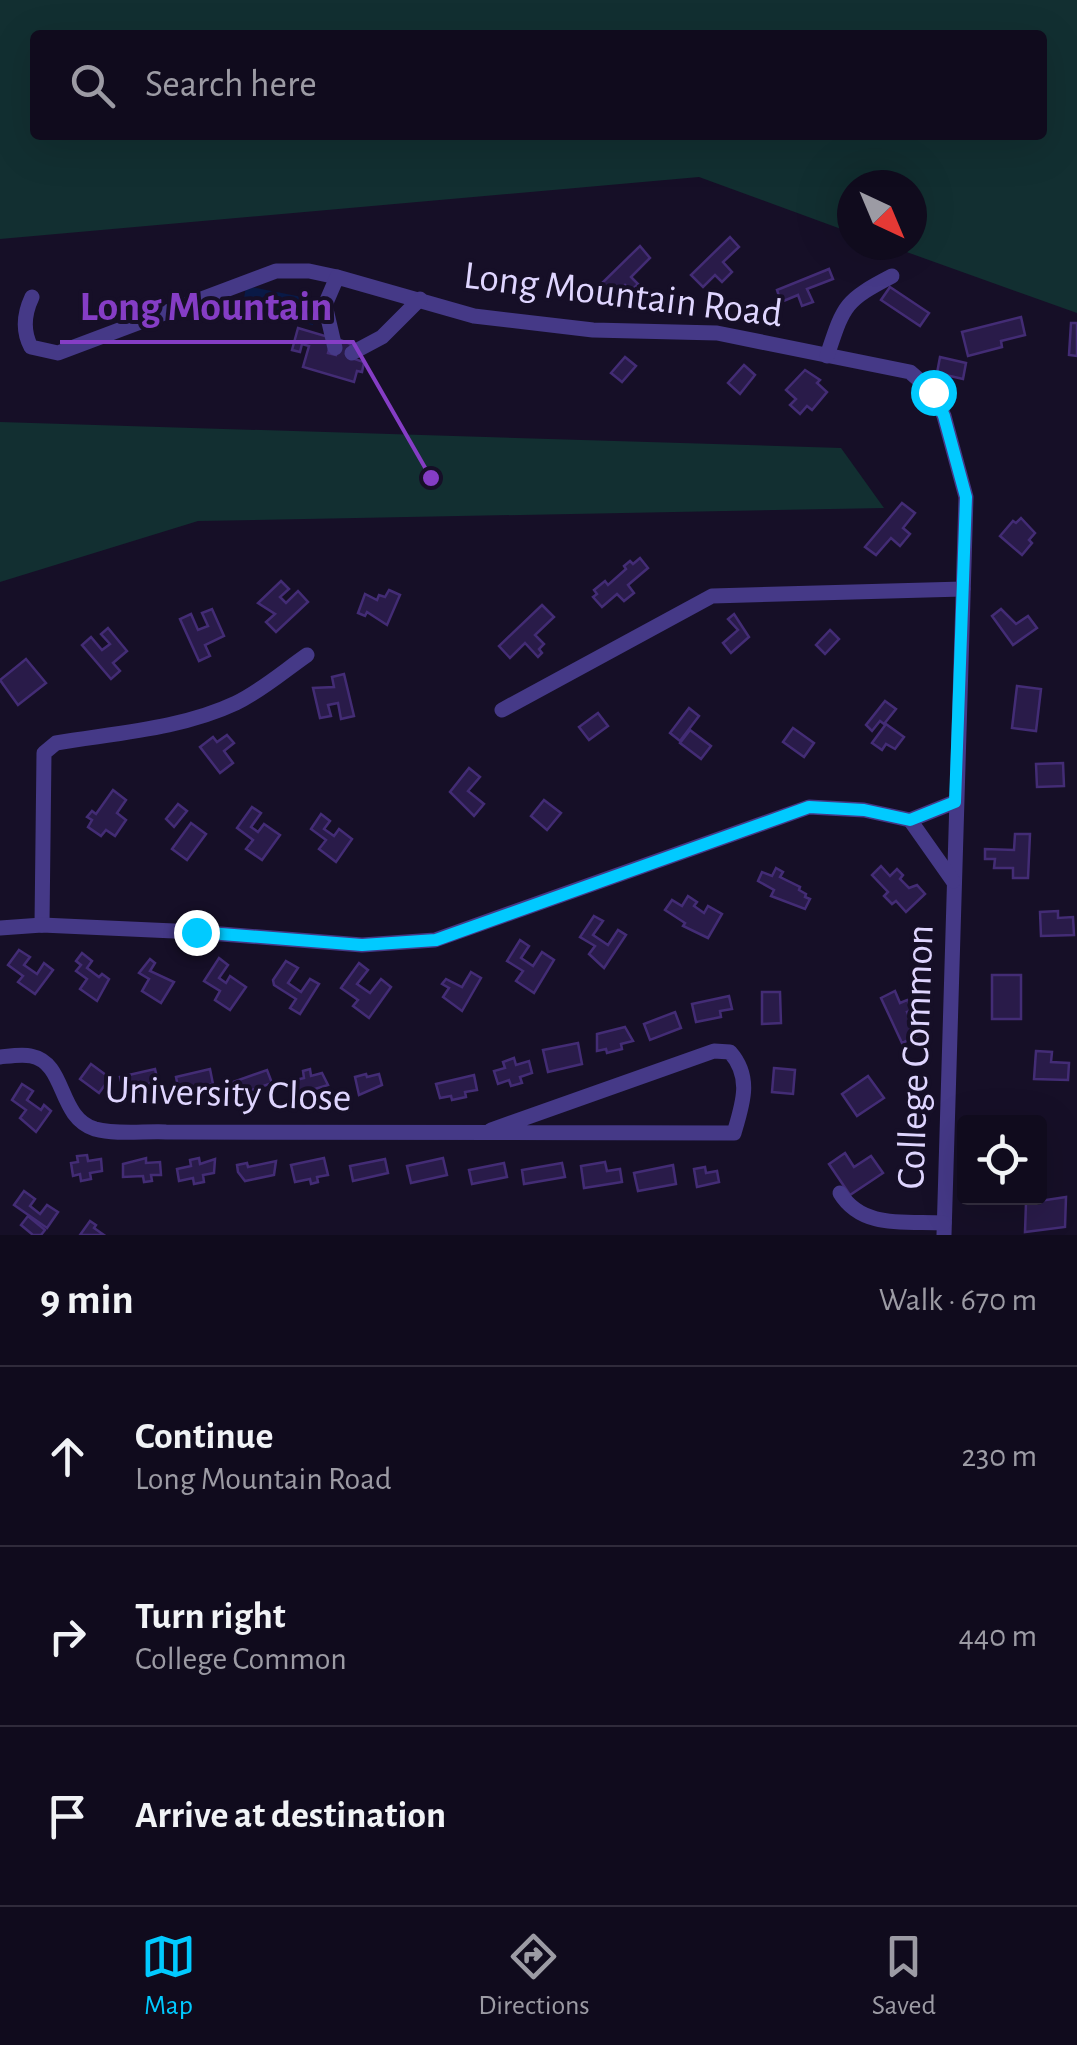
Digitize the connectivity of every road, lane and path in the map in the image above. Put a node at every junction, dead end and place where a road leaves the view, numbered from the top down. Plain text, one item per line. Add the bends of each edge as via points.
1 (892, 276) dead end
2 (337, 277) junction
3 (32, 298) dead end
4 (420, 299) junction
5 (334, 348) dead end
6 (352, 353) dead end
7 (827, 356) junction
8 (963, 589) junction
9 (307, 655) dead end
10 (502, 710) dead end
11 (955, 802) junction
12 (910, 820) junction
13 (954, 881) junction
14 (42, 926) junction
15 (0, 928) edge
16 (0, 1057) edge
17 (490, 1130) junction
18 (840, 1192) dead end
19 (944, 1229) edge

1 - 7 street via 853,298
2 - 3 street, Long Mountain Road via 276,271 58,352 31,348 26,338
2 - 4 street, Long Mountain Road
2 - 5 street via 325,305
4 - 6 street, Long Mountain Road via 382,337
4 - 7 street, Long Mountain Road via 474,316 593,330 717,334
7 - 8 street, Long Mountain Road via 910,372 933,392 966,497
8 - 10 street via 712,596
8 - 11 street, Long Mountain Road
9 - 14 street via 239,702 207,714 48,747
11 - 12 street
11 - 13 street, College Common
12 - 13 street, College Common
12 - 14 street via 809,807 436,940 362,945
13 - 19 street, College Common
14 - 15 street
16 - 17 street, University Close via 41,1060 72,1113 96,1129
17 - 17 street, University Close via 734,1133 743,1067 730,1052 714,1051
18 - 19 street via 858,1214

